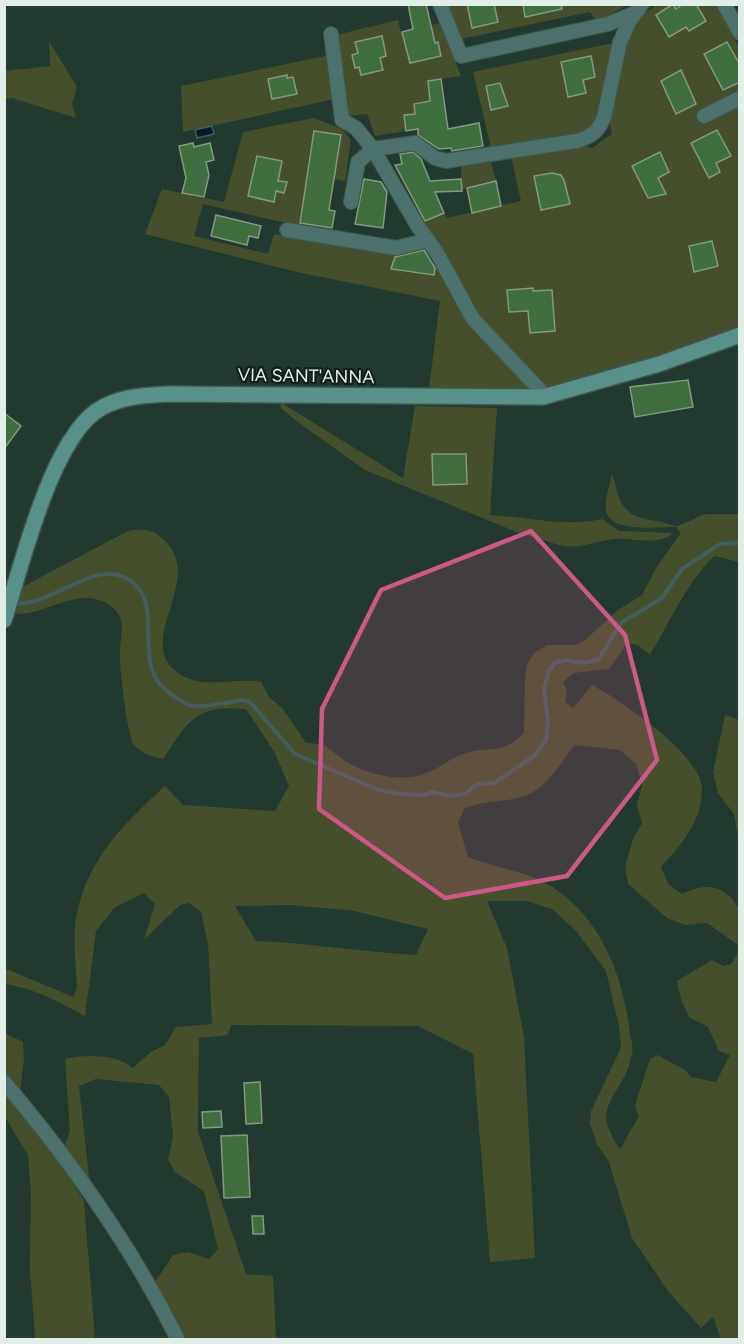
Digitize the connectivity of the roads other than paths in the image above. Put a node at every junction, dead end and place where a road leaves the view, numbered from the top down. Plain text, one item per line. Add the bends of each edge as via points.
1 (440, 4) edge
2 (724, 4) edge
3 (639, 8) edge
4 (740, 33) edge
5 (331, 34) dead end
6 (740, 98) edge
7 (704, 116) dead end
8 (374, 149) junction
9 (351, 202) dead end
10 (287, 230) dead end
11 (428, 240) junction
12 (740, 335) edge
13 (543, 397) junction
14 (5, 617) edge
15 (4, 1082) edge
16 (178, 1340) edge

1 - 3 street via 461,56 608,24
2 - 4 street
3 - 8 street via 620,42 602,123 588,138 446,161 414,143
5 - 8 street via 342,120 356,128
6 - 7 street
8 - 9 street via 358,162
8 - 11 street
10 - 11 street via 396,248
11 - 13 street via 477,325
12 - 13 street, VIA SANT'ANNA via 659,364
13 - 14 street, VIA SANT'ANNA via 180,394 115,401 85,420 65,448
15 - 16 street via 47,1134 119,1236

